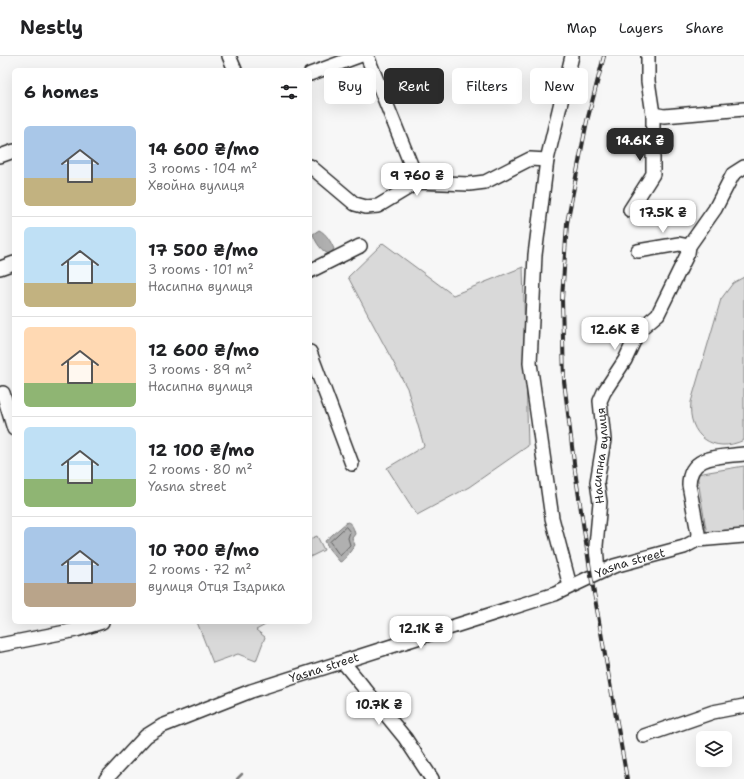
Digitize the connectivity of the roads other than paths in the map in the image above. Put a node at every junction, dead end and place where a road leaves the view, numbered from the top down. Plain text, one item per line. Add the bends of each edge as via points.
1 (359, 56) edge
2 (368, 56) edge
3 (572, 56) edge
4 (648, 56) edge
5 (312, 73) edge
6 (744, 108) edge
7 (653, 114) junction
8 (12, 152) edge
9 (0, 156) edge
10 (547, 160) junction
11 (744, 166) edge
12 (312, 168) edge
13 (418, 182) junction
14 (630, 210) dead end
15 (360, 246) dead end
16 (689, 246) junction
17 (638, 251) dead end
18 (12, 264) edge
19 (0, 268) edge
20 (312, 270) edge
21 (312, 357) edge
22 (6, 392) edge
23 (12, 420) edge
24 (744, 454) edge
25 (352, 464) dead end
26 (744, 536) edge
27 (697, 540) junction
28 (598, 572) junction
29 (570, 586) junction
30 (88, 624) edge
31 (75, 626) edge
32 (0, 645) edge
33 (343, 662) junction
34 (744, 706) edge
35 (644, 736) dead end
36 (106, 779) edge
37 (432, 779) edge

1 - 5 street
2 - 13 street
3 - 10 street
4 - 7 street via 648,80
6 - 7 street via 664,116
7 - 14 street via 653,174
8 - 9 street
10 - 13 street via 530,159 485,182
10 - 29 street via 535,255 530,363 552,518
11 - 16 street, Насипна вулиця via 733,174 714,209
12 - 13 street via 355,204 366,207 378,206
15 - 20 street
16 - 17 street via 679,244
16 - 28 street, Насипна вулиця via 688,254 658,314 639,330 625,360 600,401 604,440 597,482 600,502 596,546
18 - 19 street
21 - 25 street
22 - 23 street
24 - 27 street via 709,459 693,467 689,485
26 - 27 street, Yasna street
27 - 28 street, Yasna street via 684,547
28 - 29 street, Yasna street
29 - 33 street, Yasna street via 549,596
30 - 31 street
31 - 32 street
33 - 36 street, Yasna street via 251,691 162,726 133,748
33 - 37 street via 405,738
34 - 35 street via 713,712

